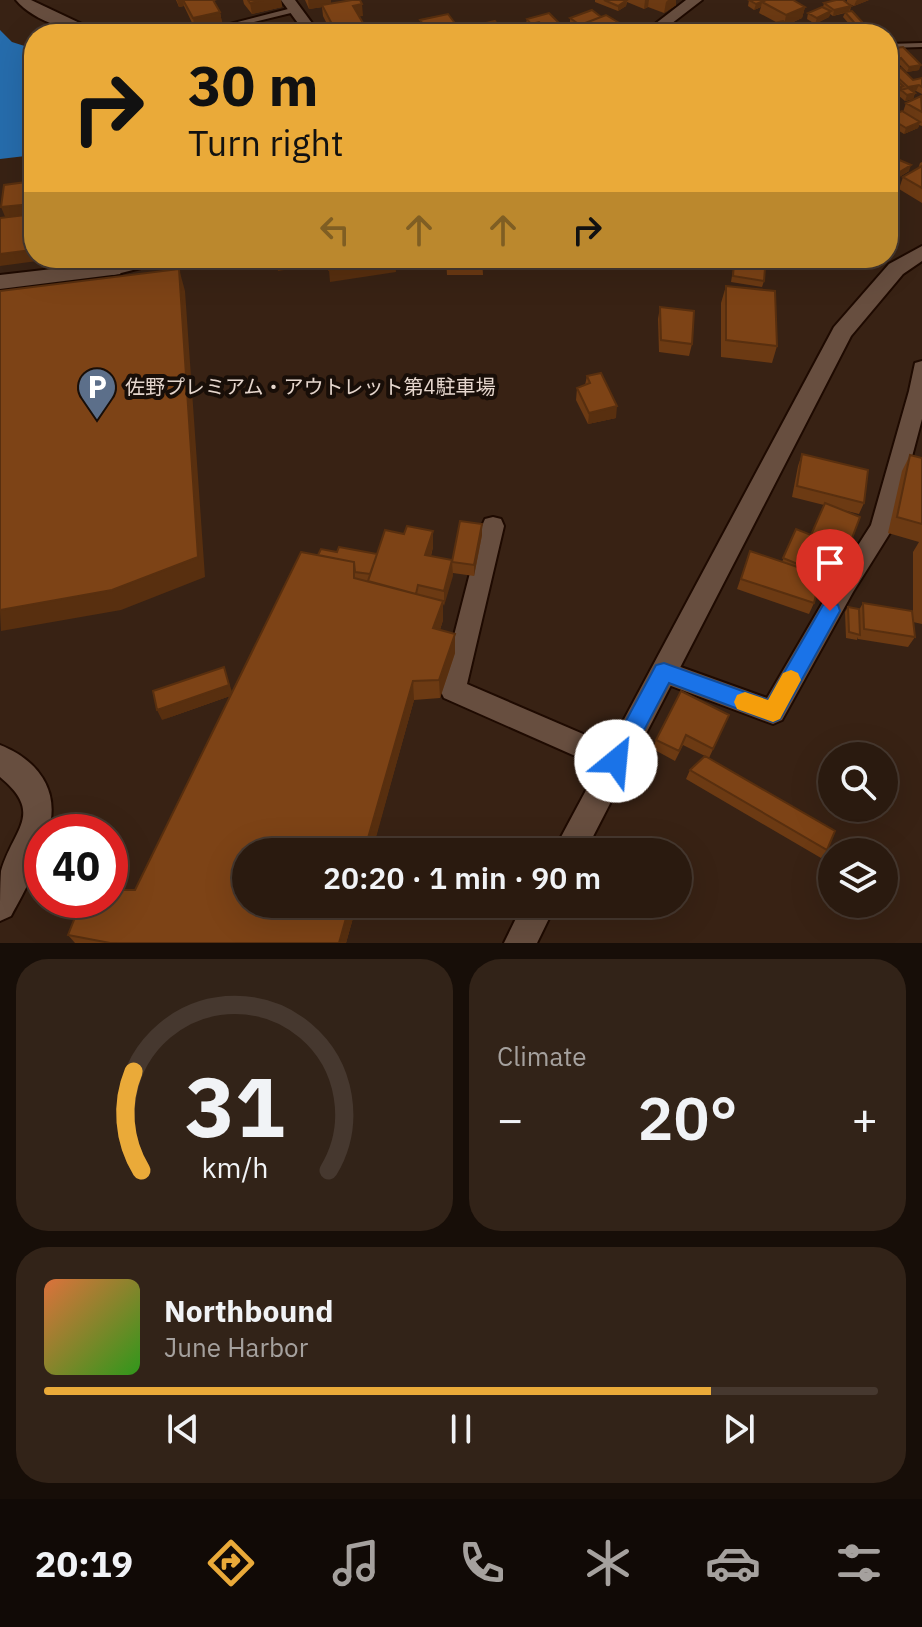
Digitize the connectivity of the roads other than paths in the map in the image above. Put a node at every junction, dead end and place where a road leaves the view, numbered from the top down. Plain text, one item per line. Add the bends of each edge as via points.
1 (23, 0) edge
2 (695, 0) edge
3 (292, 5) edge
4 (71, 24) edge
5 (228, 24) edge
6 (306, 24) edge
7 (663, 24) edge
8 (922, 45) edge
9 (898, 46) edge
10 (922, 252) edge
11 (85, 268) edge
12 (898, 268) edge
13 (898, 268) edge
14 (0, 282) edge
15 (922, 368) edge
16 (493, 526) dead end
17 (664, 672) junction
18 (0, 759) edge
19 (616, 761) junction
20 (575, 838) edge
21 (0, 905) edge
22 (533, 918) edge
23 (520, 943) edge

1 - 4 street
2 - 7 street
3 - 5 lane
3 - 6 street
8 - 9 lane
10 - 12 street
11 - 14 street
13 - 17 street via 842,332
15 - 17 street via 882,528 773,712
16 - 19 street via 453,690
17 - 19 street
18 - 21 street via 26,781 38,800 35,825
19 - 20 street
22 - 23 street

